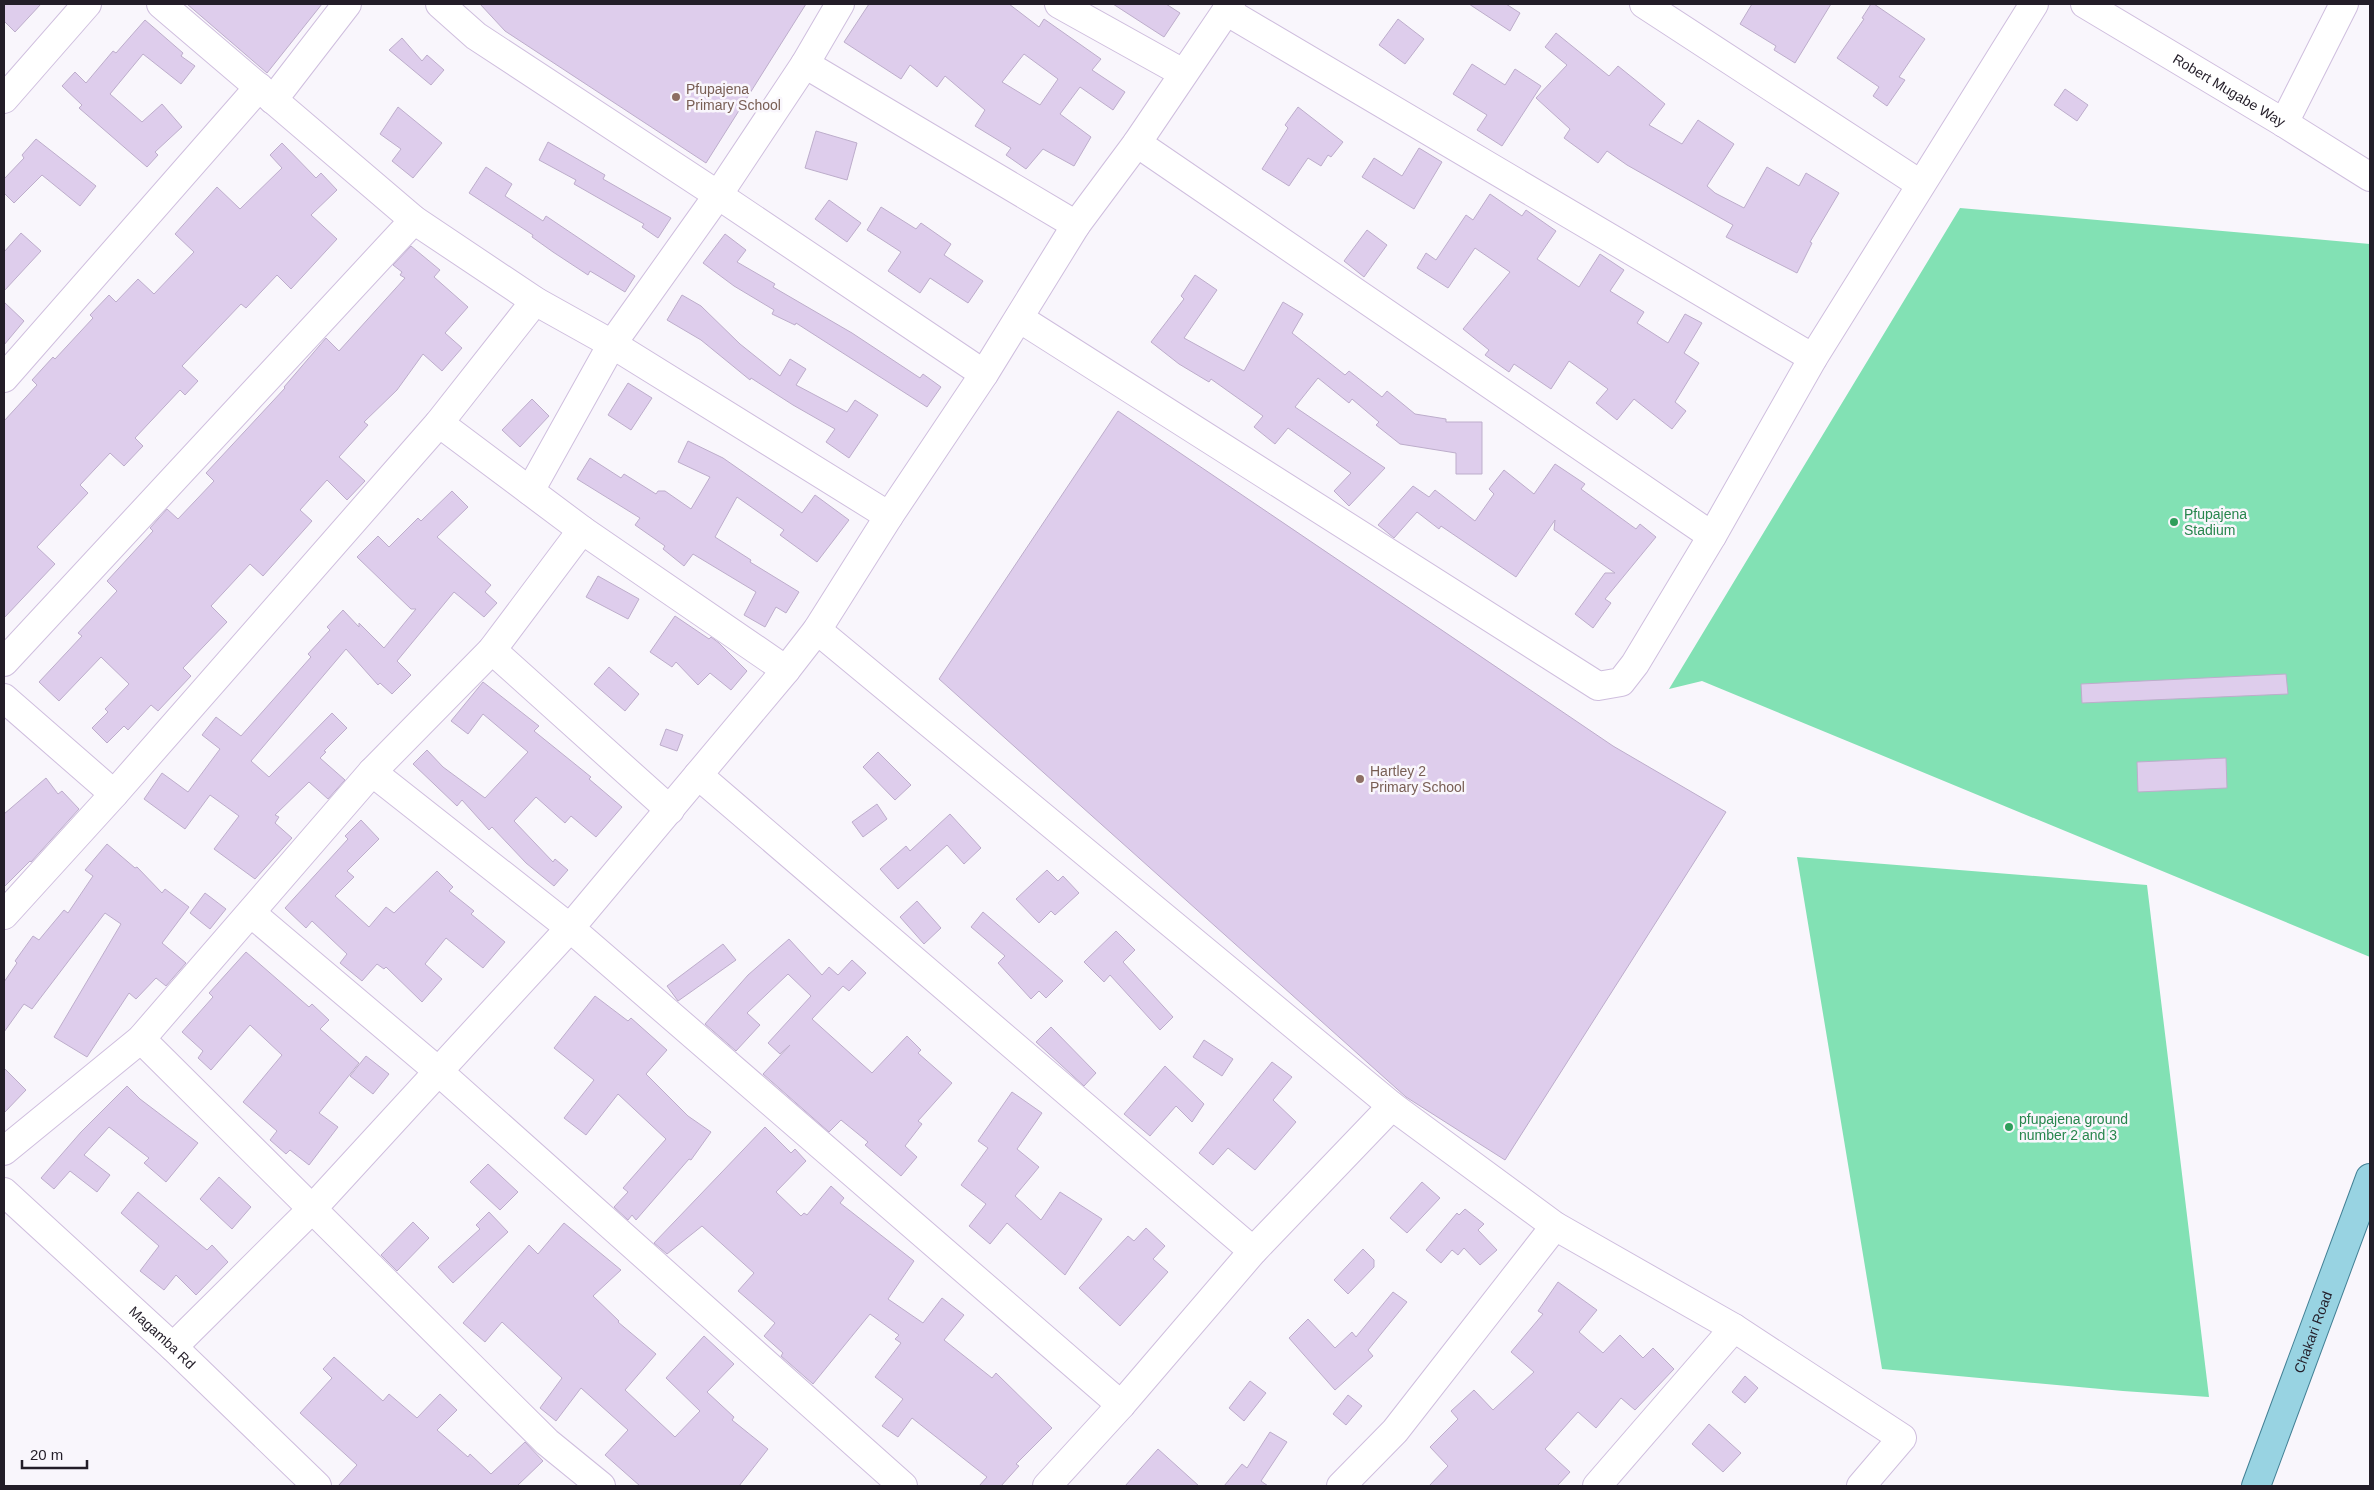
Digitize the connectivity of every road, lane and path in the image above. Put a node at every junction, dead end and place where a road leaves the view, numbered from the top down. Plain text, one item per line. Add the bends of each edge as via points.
1 (87, 4) edge
2 (161, 4) edge
3 (347, 4) edge
4 (440, 4) edge
5 (840, 4) edge
6 (1059, 4) edge
7 (1644, 4) edge
8 (2034, 4) edge
9 (2086, 4) edge
10 (2344, 4) edge
11 (1228, 8) edge
12 (805, 64) junction
13 (1184, 73) junction
14 (266, 93) junction
15 (4, 99) edge
16 (2284, 123) junction
17 (1137, 143) junction
18 (2370, 177) edge
19 (1920, 184) junction
20 (718, 195) junction
21 (414, 220) junction
22 (1076, 225) junction
23 (534, 301) junction
24 (1019, 318) junction
25 (612, 344) junction
26 (1813, 358) junction
27 (984, 374) junction
28 (4, 378) edge
29 (440, 423) junction
30 (530, 491) junction
31 (889, 516) junction
32 (582, 530) junction
33 (1712, 536) junction
34 (817, 630) junction
35 (492, 650) junction
36 (4, 662) edge
37 (786, 670) junction
38 (4, 698) edge
39 (372, 772) junction
40 (698, 775) junction
41 (114, 794) junction
42 (670, 810) junction
43 (251, 913) junction
44 (4, 915) edge
45 (570, 928) junction
46 (141, 1039) junction
47 (438, 1071) junction
48 (1392, 1106) junction
49 (4, 1151) edge
50 (2370, 1178) edge
51 (4, 1192) edge
52 (312, 1209) junction
53 (1555, 1226) junction
54 (1253, 1251) junction
55 (1734, 1328) junction
56 (173, 1347) junction
57 (1121, 1405) junction
58 (317, 1486) edge
59 (601, 1486) edge
60 (903, 1486) edge
61 (1047, 1486) edge
62 (1341, 1486) edge
63 (1597, 1486) edge
64 (1861, 1486) edge
65 (2256, 1486) edge

1 - 15 street
2 - 14 street
3 - 14 street
4 - 20 street via 476,36
5 - 12 street
6 - 13 street
7 - 19 street
8 - 19 street
9 - 16 street, Robert Mugabe Way
10 - 16 street
11 - 13 street
11 - 26 street
12 - 20 street
12 - 22 street
13 - 17 street
14 - 21 street
14 - 28 street
16 - 18 street, Robert Mugabe Way
17 - 22 street
17 - 33 street
19 - 26 street
20 - 25 street
20 - 27 street
21 - 23 street
21 - 36 street
22 - 24 street
23 - 25 street
23 - 29 street
24 - 27 street
24 - 33 street via 1598,686 1621,682 1635,664
25 - 30 street
25 - 31 street
26 - 33 street
27 - 31 street
29 - 30 street
29 - 41 street
30 - 32 street
31 - 34 street
32 - 35 street
32 - 37 street
34 - 37 street
34 - 48 street
35 - 39 street
35 - 42 street
37 - 40 street
38 - 41 street
39 - 43 street
39 - 45 street
40 - 42 street
40 - 54 street
41 - 44 street
42 - 45 street
43 - 46 street
43 - 47 street
45 - 47 street
45 - 57 street
46 - 49 street
46 - 52 street
47 - 52 street
47 - 60 street
48 - 53 street
48 - 54 street
50 - 65 main road, Chakari Road
51 - 56 street, Magamba Rd
52 - 56 street
52 - 59 street via 548,1442
53 - 55 street
53 - 62 street via 1395,1431
54 - 57 street
55 - 63 street
55 - 64 street via 1902,1438
56 - 58 street, Magamba Rd
57 - 61 street

